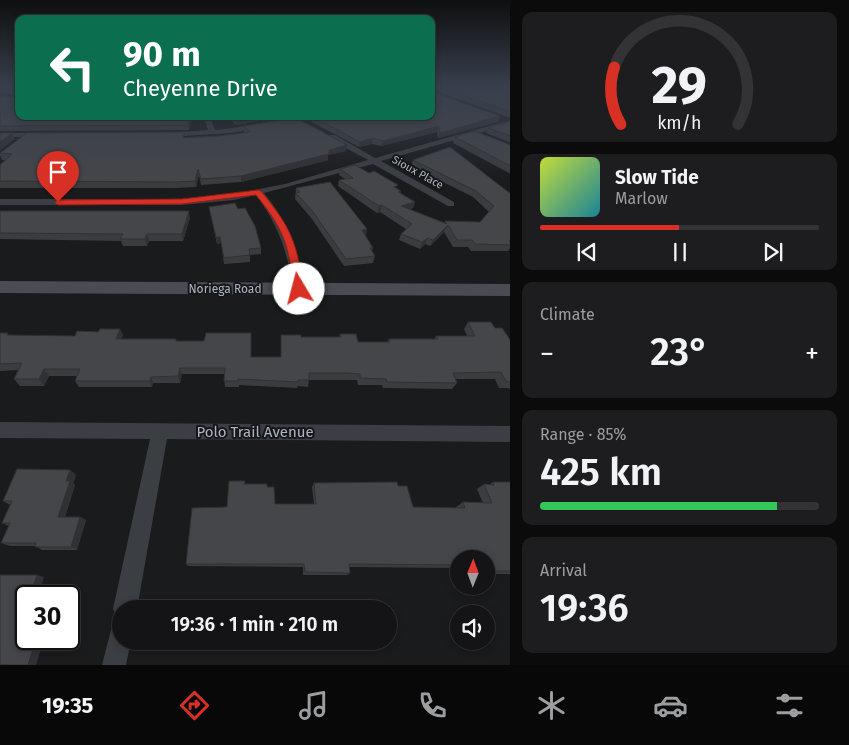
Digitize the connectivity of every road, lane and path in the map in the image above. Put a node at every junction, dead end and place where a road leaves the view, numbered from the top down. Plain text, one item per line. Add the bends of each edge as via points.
1 (208, 120) edge
2 (293, 120) edge
3 (507, 121) edge
4 (322, 132) edge
5 (212, 133) junction
6 (472, 133) junction
7 (27, 134) junction
8 (0, 135) edge
9 (55, 135) edge
10 (158, 135) edge
11 (488, 139) edge
12 (14, 146) edge
13 (374, 160) junction
14 (258, 192) junction
15 (0, 202) edge
16 (451, 204) dead end
17 (0, 288) edge
18 (299, 289) junction
19 (510, 290) edge
20 (0, 430) edge
21 (160, 431) junction
22 (510, 434) edge
23 (127, 600) edge
24 (117, 650) edge
25 (114, 665) edge

1 - 5 street
2 - 5 street
3 - 6 street
4 - 13 street, Sioux Place
5 - 10 street
6 - 11 street
6 - 13 street
7 - 8 street
7 - 9 street
7 - 12 street
13 - 14 street
13 - 16 street, Sioux Place
14 - 15 street via 182,202
14 - 18 street via 279,218 287,234
17 - 18 street, Noriega Road
18 - 19 street, Noriega Road
20 - 21 street, Polo Trail Avenue
21 - 22 street, Polo Trail Avenue
21 - 23 street
24 - 25 street

